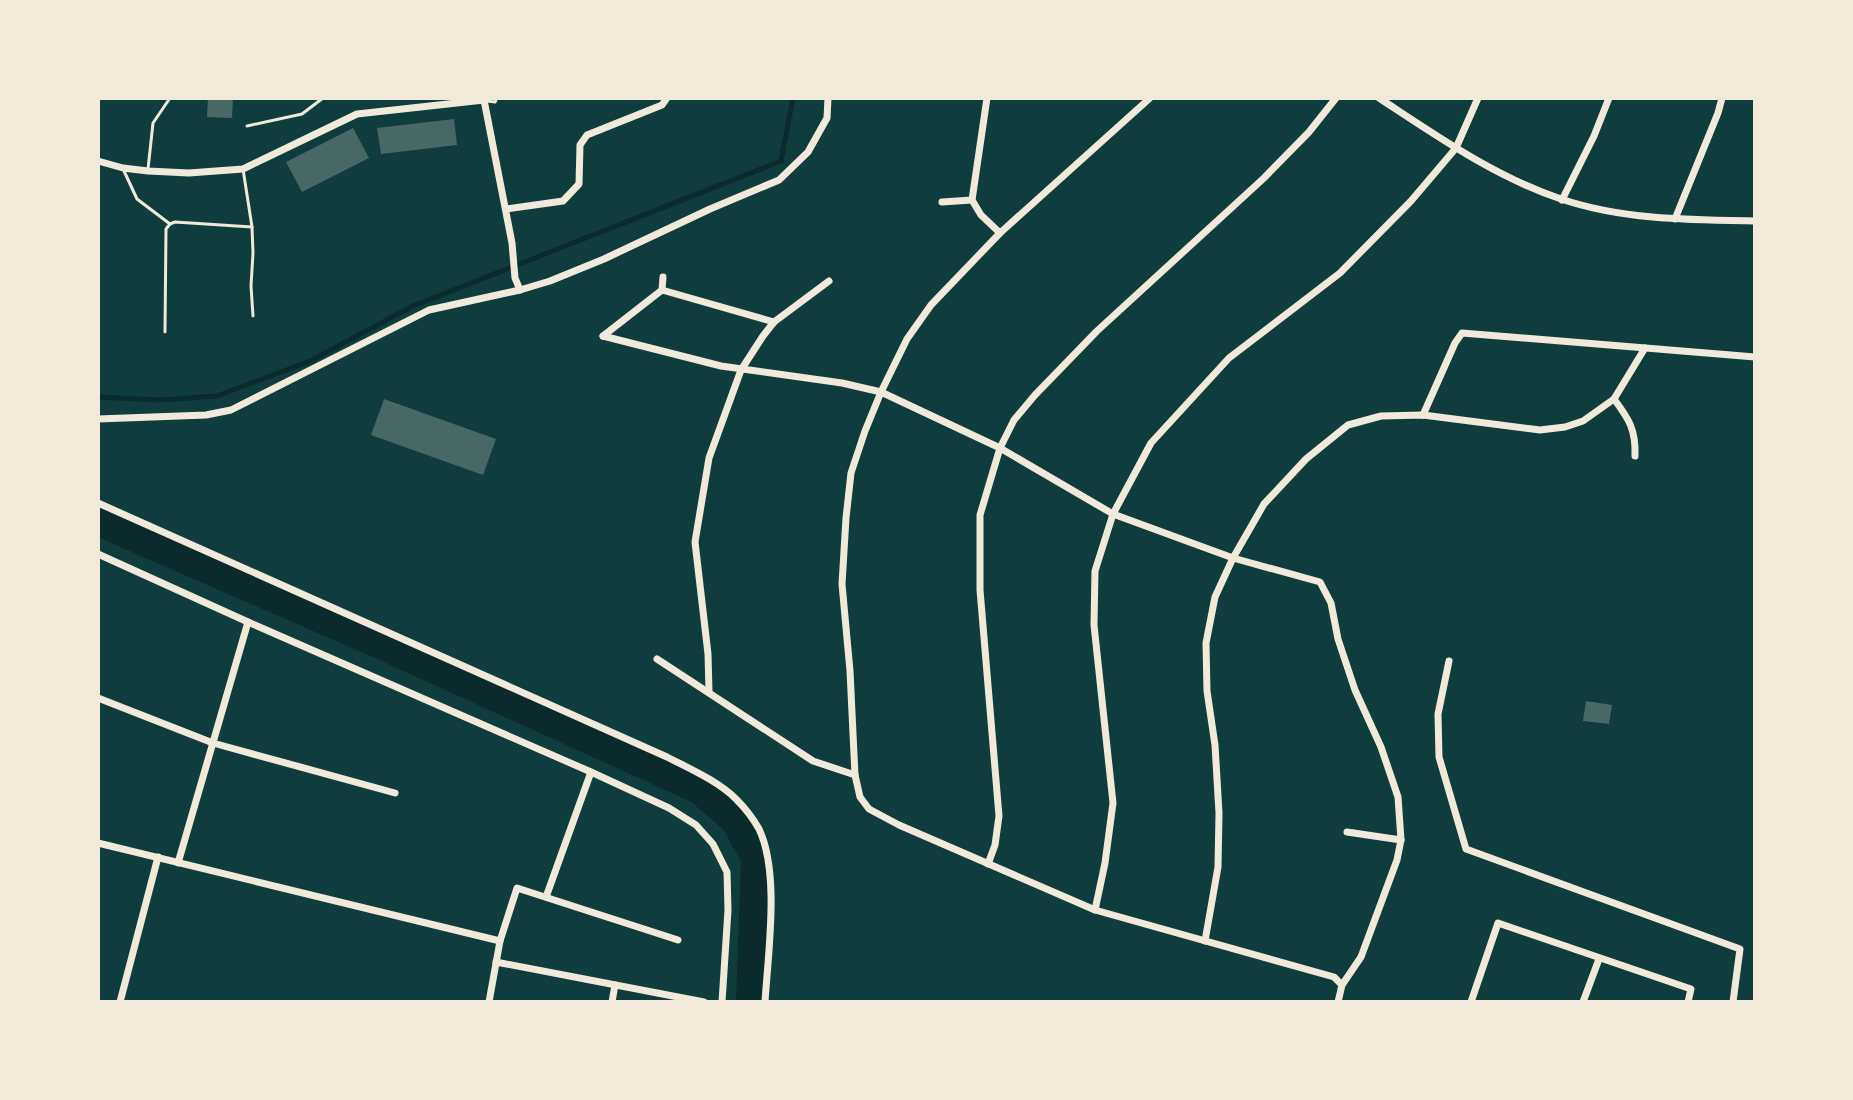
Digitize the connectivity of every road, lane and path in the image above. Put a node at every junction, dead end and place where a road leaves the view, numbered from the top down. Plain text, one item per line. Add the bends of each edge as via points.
1 (170, 98) edge
2 (323, 98) edge
3 (497, 98) edge
4 (667, 98) edge
5 (828, 98) edge
6 (987, 98) edge
7 (1150, 98) edge
8 (1336, 98) edge
9 (1379, 98) edge
10 (1478, 98) edge
11 (1609, 98) edge
12 (1722, 98) edge
13 (484, 100) junction
14 (247, 126) dead end
15 (1456, 148) junction
16 (98, 161) edge
17 (123, 168) junction
18 (243, 169) junction
19 (148, 171) junction
20 (972, 200) junction
21 (1562, 200) junction
22 (942, 202) dead end
23 (506, 209) junction
24 (1675, 219) junction
25 (1755, 221) edge
26 (170, 224) junction
27 (252, 227) junction
28 (1000, 233) junction
29 (663, 277) dead end
30 (829, 281) dead end
31 (520, 290) junction
32 (662, 290) junction
33 (253, 316) dead end
34 (774, 322) junction
35 (165, 332) dead end
36 (1645, 348) junction
37 (1755, 357) edge
38 (741, 370) junction
39 (881, 392) junction
40 (1614, 399) junction
41 (1423, 415) junction
42 (98, 419) edge
43 (1000, 448) junction
44 (1635, 456) dead end
45 (98, 503) edge
46 (1113, 514) junction
47 (98, 554) edge
48 (1233, 558) junction
49 (248, 622) junction
50 (657, 659) dead end
51 (1449, 661) dead end
52 (709, 691) junction
53 (98, 698) edge
54 (213, 743) junction
55 (591, 772) junction
56 (855, 775) junction
57 (395, 793) dead end
58 (1347, 832) dead end
59 (1401, 840) junction
60 (98, 843) edge
61 (158, 857) junction
62 (178, 863) junction
63 (988, 864) junction
64 (546, 897) junction
65 (1095, 910) junction
66 (678, 940) dead end
67 (500, 941) junction
68 (1205, 941) junction
69 (1599, 959) junction
70 (496, 962) junction
71 (615, 985) junction
72 (1342, 985) junction
73 (684, 1000) edge
74 (120, 1002) edge
75 (489, 1002) edge
76 (612, 1002) edge
77 (704, 1002) edge
78 (722, 1002) edge
79 (765, 1002) edge
80 (1338, 1002) edge
81 (1471, 1002) edge
82 (1583, 1002) edge
83 (1688, 1002) edge
84 (1733, 1002) edge

1 - 19 lane via 153,123
2 - 14 lane via 302,114
3 - 13 lane
4 - 23 street via 662,105 587,135 580,145 579,184 563,201
5 - 31 street via 827,118 808,152 779,180 604,259
6 - 20 street
7 - 28 street
8 - 43 street via 1264,178 1035,395
9 - 15 street
10 - 15 street
11 - 21 street
12 - 24 street
13 - 18 street via 357,114
13 - 23 street
15 - 21 street
15 - 46 street via 1340,273 1229,358 1151,443
16 - 17 street
17 - 19 street
17 - 26 lane via 137,199
18 - 19 street
18 - 27 lane
20 - 22 street
20 - 28 street
21 - 24 street
23 - 31 street
24 - 25 street
26 - 27 lane
26 - 35 lane
27 - 33 lane
28 - 39 street via 931,305
29 - 32 street
30 - 34 street
31 - 42 street via 429,310 231,410
32 - 34 street
32 - 38 street via 603,336
34 - 38 street
36 - 37 street
36 - 40 street
36 - 41 street via 1462,333
38 - 39 street
38 - 52 street via 709,458 695,542
39 - 43 street
39 - 56 street via 851,473 846,518 842,584
40 - 41 street via 1583,421 1540,430
40 - 44 street via 1630,420
41 - 48 street via 1381,416 1348,425 1306,459 1264,504
43 - 46 street
43 - 63 street via 980,515 980,590 999,816
45 - 79 street via 710,779 736,799 758,828 768,858
46 - 48 street
46 - 65 street via 1095,571 1094,625 1113,803
47 - 49 street
48 - 59 street via 1320,582 1398,797
48 - 68 street via 1215,597 1206,643 1219,813 1218,867
49 - 54 street
49 - 55 street
50 - 52 street
51 - 84 street via 1438,714 1439,757 1466,849 1740,949
52 - 56 street via 813,761
53 - 54 street
54 - 57 street
54 - 62 street
55 - 64 street
55 - 78 street via 669,808 713,844 727,872
56 - 63 street via 869,809
58 - 59 street
59 - 72 street via 1361,957
60 - 61 street
61 - 62 street
61 - 74 street
62 - 67 street
63 - 65 street
64 - 66 street
64 - 67 street via 517,888
65 - 68 street
67 - 70 street
68 - 72 street via 1322,973
69 - 81 street via 1498,923
69 - 82 street
69 - 83 street via 1691,989
70 - 71 street
70 - 75 street
71 - 73 street
71 - 76 street
72 - 80 street
73 - 77 street

